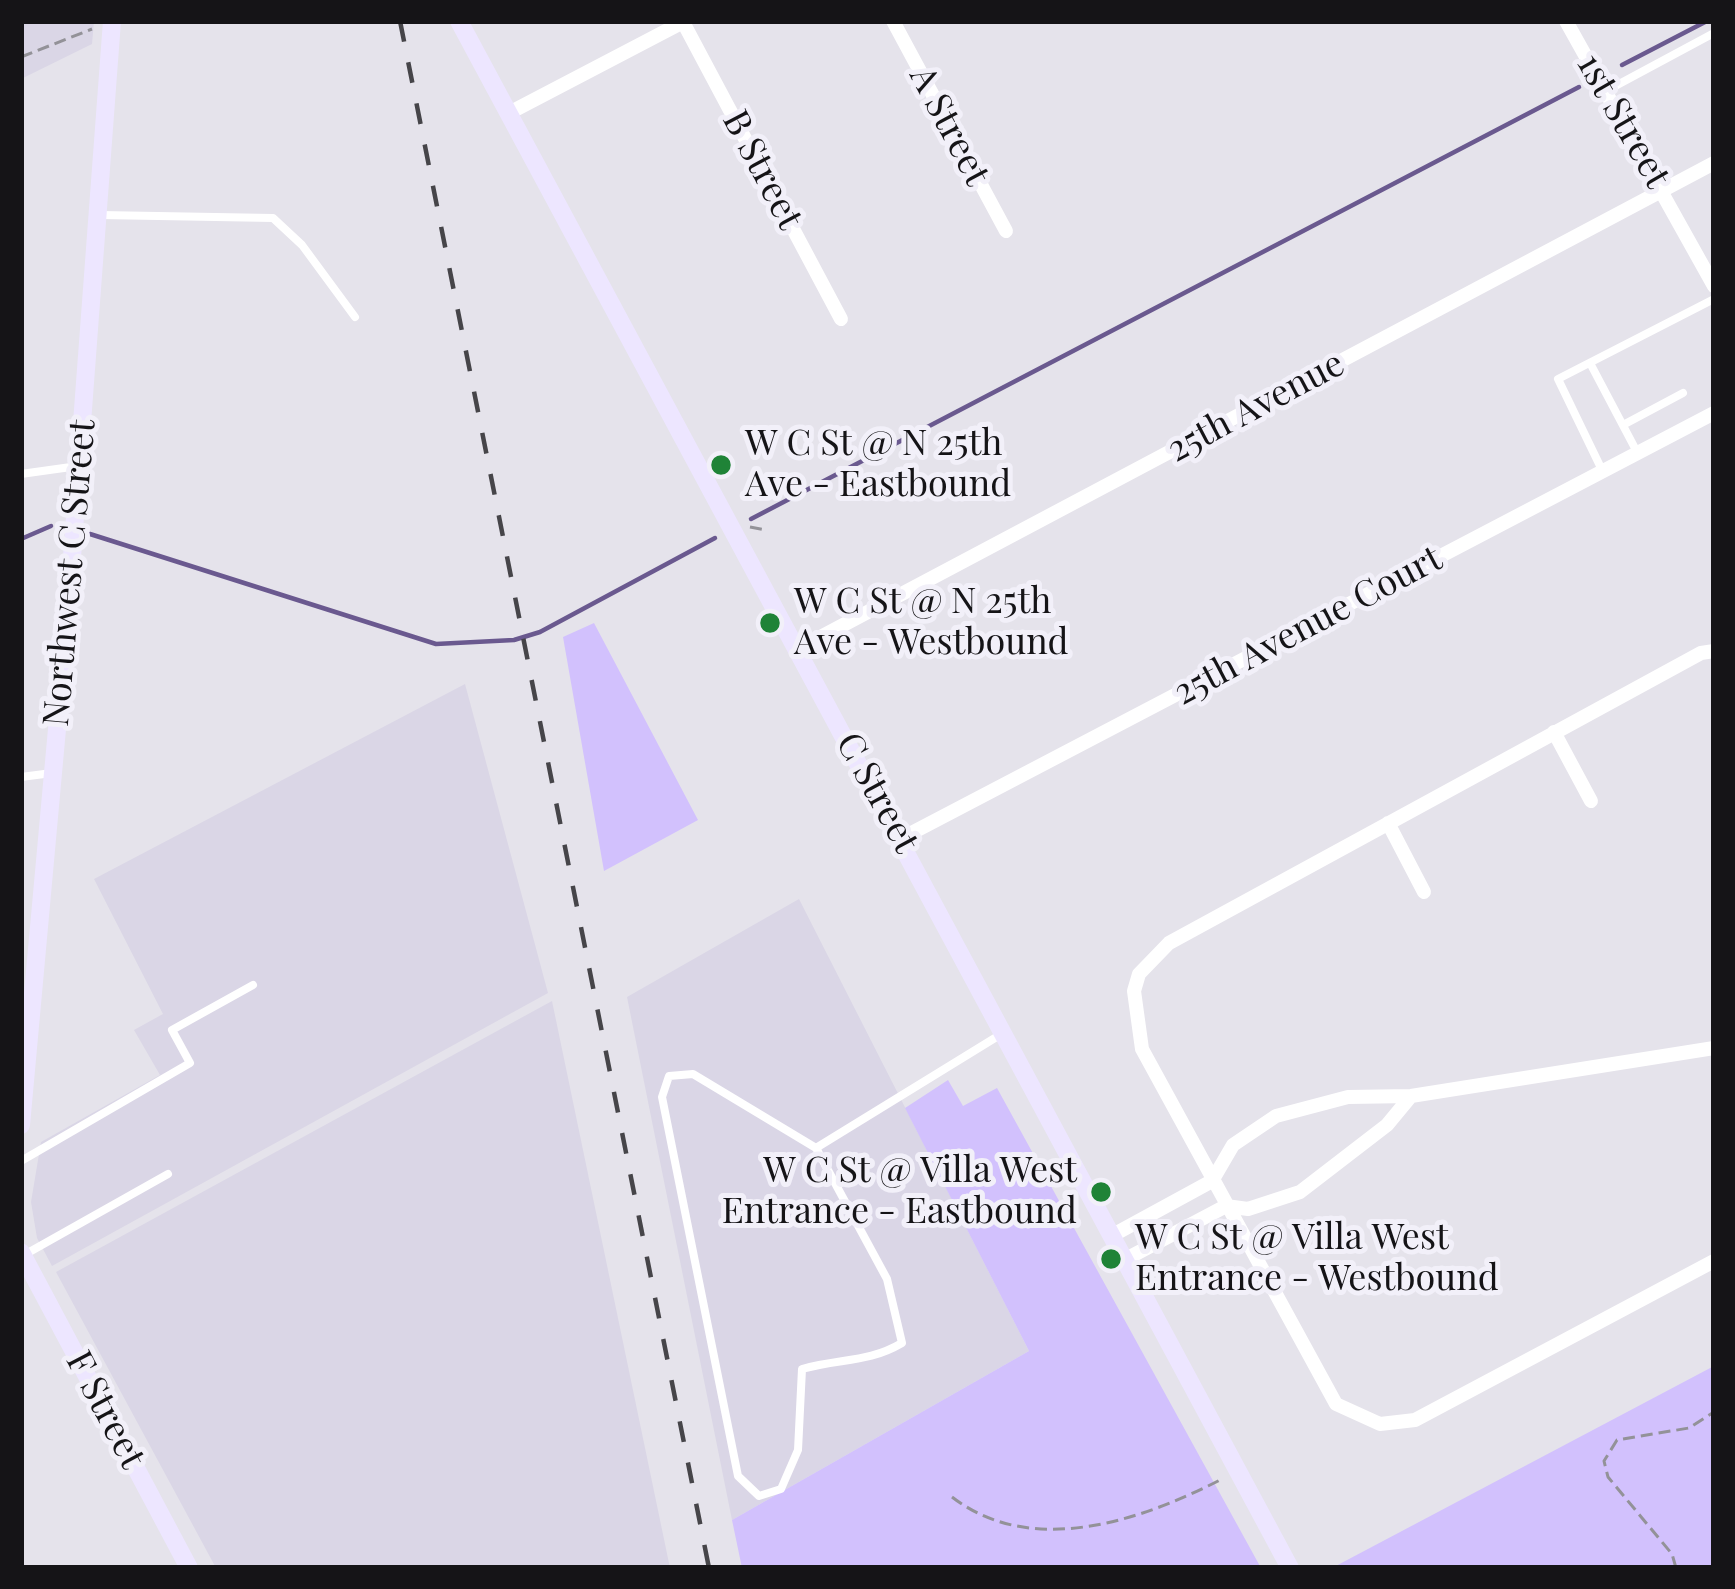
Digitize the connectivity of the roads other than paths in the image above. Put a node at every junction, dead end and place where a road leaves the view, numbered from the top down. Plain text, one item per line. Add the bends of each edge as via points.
1 (459, 21) edge
2 (684, 21) edge
3 (892, 21) edge
4 (1566, 21) edge
5 (112, 23) edge
6 (1714, 33) edge
7 (1605, 91) junction
8 (509, 113) junction
9 (1714, 163) edge
10 (1664, 189) junction
11 (98, 215) junction
12 (1006, 231) dead end
13 (1714, 286) edge
14 (1714, 298) edge
15 (355, 317) dead end
16 (841, 319) dead end
17 (1590, 363) junction
18 (1683, 393) dead end
19 (1714, 413) edge
20 (1623, 424) junction
21 (1638, 453) junction
22 (80, 466) junction
23 (1602, 471) junction
24 (21, 474) edge
25 (798, 649) junction
26 (1714, 651) edge
27 (1555, 733) junction
28 (54, 773) junction
29 (21, 777) edge
30 (1591, 801) dead end
31 (1388, 823) junction
32 (902, 838) junction
33 (1424, 892) dead end
34 (253, 985) dead end
35 (1004, 1033) junction
36 (1714, 1048) edge
37 (1411, 1096) junction
38 (21, 1125) edge
39 (816, 1148) junction
40 (21, 1160) edge
41 (168, 1174) dead end
42 (1211, 1180) junction
43 (1226, 1206) junction
44 (1114, 1235) junction
45 (22, 1253) edge
46 (1126, 1259) junction
47 (1714, 1261) edge
48 (189, 1568) edge
49 (1290, 1568) edge

1 - 8 street, C Street
2 - 8 street
2 - 16 street, B Street
3 - 12 street, A Street
4 - 7 street, 1st Street
5 - 11 street, Northwest C Street
6 - 7 lane
7 - 10 street, 1st Street
8 - 25 street, C Street
9 - 10 street, 25th Avenue
10 - 13 street, 1st Street
10 - 25 street, 25th Avenue
11 - 15 lane via 273,218
11 - 22 street, Northwest C Street
14 - 17 lane
17 - 20 lane
17 - 23 lane via 1558,387
18 - 20 lane
19 - 21 street, 25th Avenue Court
20 - 21 lane
21 - 23 street, 25th Avenue Court
22 - 24 lane
22 - 28 street, Northwest C Street
23 - 32 street, 25th Avenue Court
25 - 32 street, C Street
26 - 27 street
27 - 30 street
27 - 31 street
28 - 29 lane
28 - 38 street, Northwest C Street
31 - 33 street
31 - 42 street via 1169,943 1139,974 1132,1001 1142,1048
32 - 35 street, C Street
34 - 40 lane via 172,1030 190,1063
35 - 39 lane
35 - 44 street, C Street
36 - 37 street
37 - 42 street via 1348,1097 1276,1116 1233,1145
37 - 43 street via 1322,1179 1272,1204
39 - 39 lane via 886,1279 902,1343 874,1360 844,1357 802,1369 799,1450 781,1489 759,1496 738,1475 721,1397 662,1097 669,1076 693,1074
41 - 45 lane
42 - 43 street
42 - 44 street
43 - 46 street
43 - 47 street via 1336,1404 1380,1424 1415,1420
44 - 46 street, C Street
45 - 48 street, F Street
46 - 49 street, C Street

